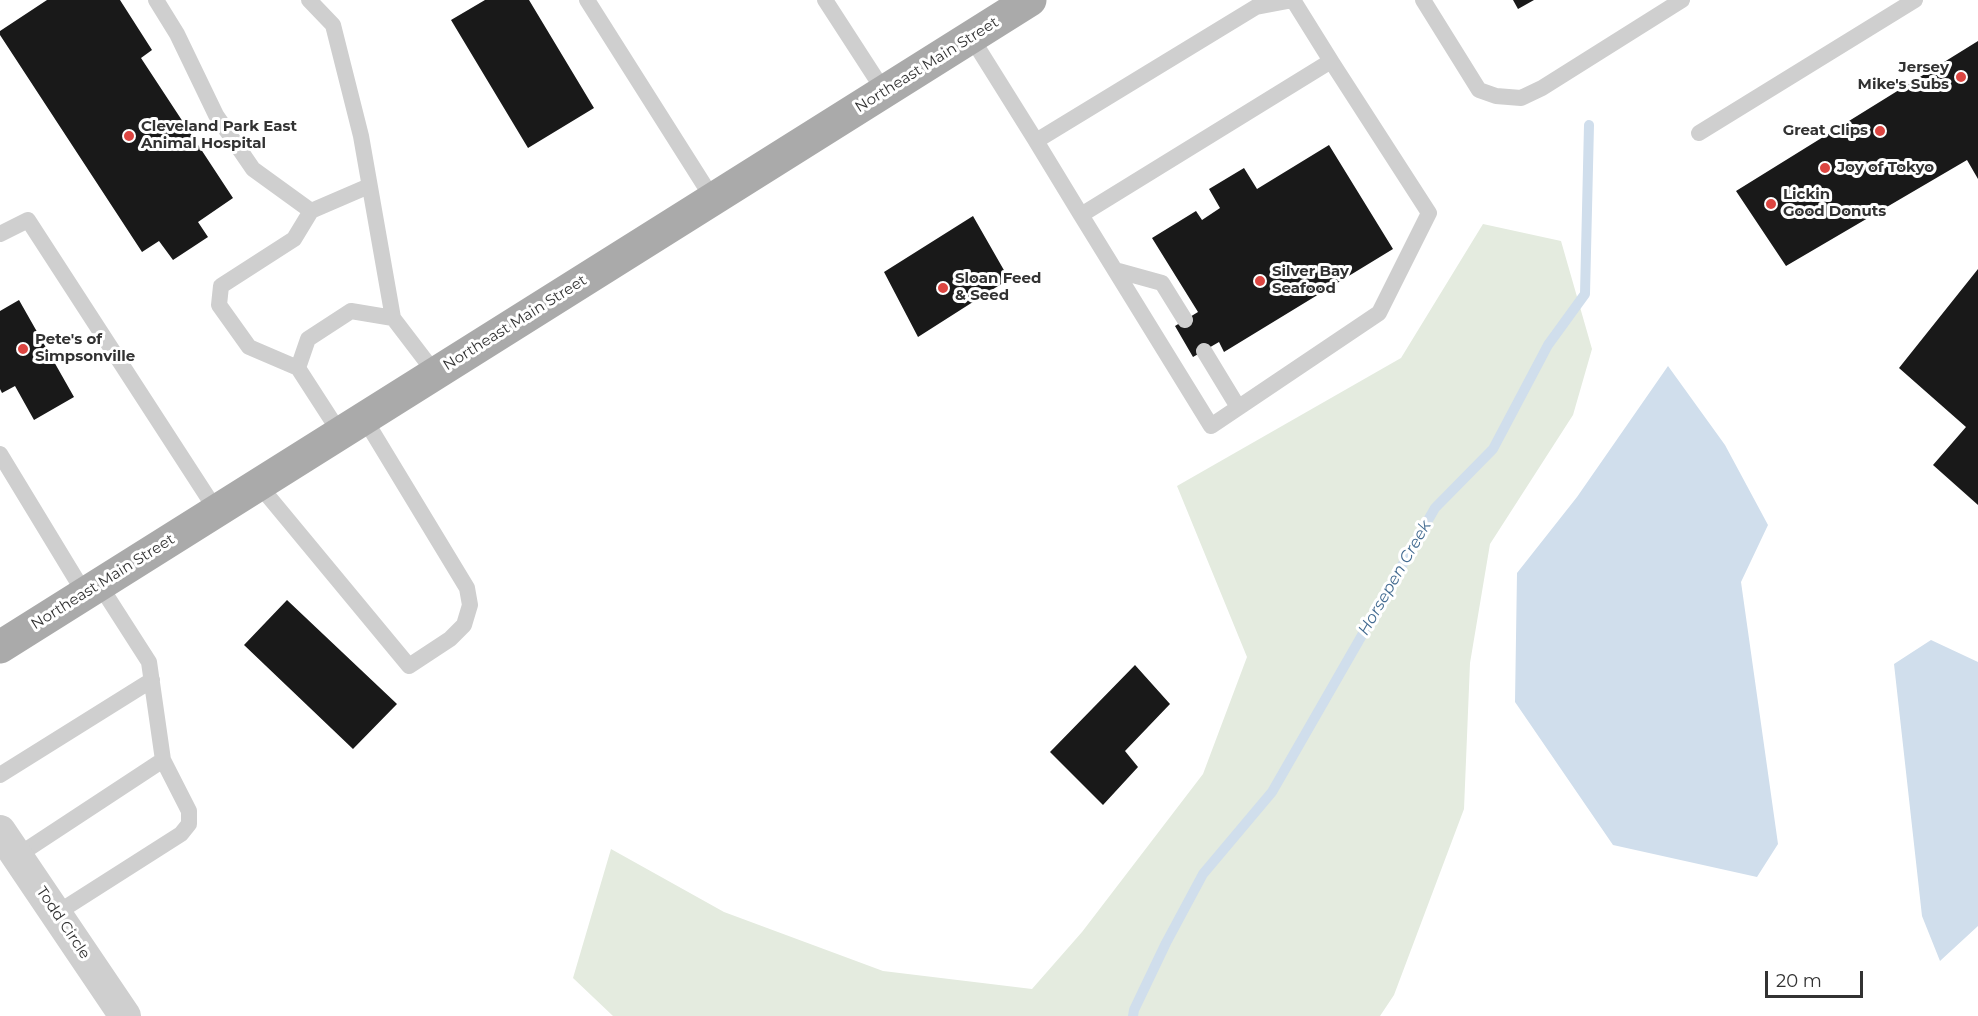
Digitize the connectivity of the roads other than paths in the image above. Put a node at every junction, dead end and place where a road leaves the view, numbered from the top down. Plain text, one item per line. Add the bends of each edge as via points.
1 (156, 0) edge
2 (309, 0) edge
3 (586, 0) edge
4 (825, 0) edge
5 (1030, 0) edge
6 (1293, 0) edge
7 (1423, 0) edge
8 (1682, 0) edge
9 (1915, 0) edge
10 (971, 37) junction
11 (1331, 61) junction
12 (884, 91) junction
13 (1699, 133) dead end
14 (1036, 141) junction
15 (369, 186) junction
16 (713, 199) junction
17 (311, 211) junction
18 (1081, 215) junction
19 (0, 234) edge
20 (1115, 270) junction
21 (393, 318) junction
22 (1185, 320) dead end
23 (1204, 351) dead end
24 (298, 368) junction
25 (435, 373) junction
26 (1238, 407) junction
27 (352, 426) junction
28 (0, 454) edge
29 (259, 485) junction
30 (216, 510) junction
31 (92, 589) junction
32 (0, 646) edge
33 (152, 680) junction
34 (163, 760) junction
35 (0, 775) edge
36 (9, 843) edge
37 (57, 913) junction
38 (125, 1016) edge

1 - 17 lane via 216,115 254,169
2 - 15 lane via 333,25 361,136
3 - 16 lane
4 - 12 lane
5 - 10 main road, Northeast Main Street
6 - 11 lane
6 - 14 lane via 1256,7
7 - 8 lane via 1479,90 1521,98
9 - 13 lane
10 - 12 main road, Northeast Main Street
10 - 14 lane
11 - 18 lane
11 - 26 lane via 1429,213 1379,313
12 - 16 main road, Northeast Main Street
14 - 18 lane
15 - 17 lane
15 - 21 lane
16 - 25 main road, Northeast Main Street
17 - 24 lane via 294,239 221,286 219,304 249,347
18 - 20 lane
19 - 30 lane via 28,220
20 - 22 lane via 1162,283
20 - 26 lane via 1210,426
21 - 24 lane via 351,311 308,339
21 - 25 lane
23 - 26 lane
24 - 27 lane
25 - 27 main road, Northeast Main Street
27 - 29 main road, Northeast Main Street
27 - 29 lane via 467,588 470,605 464,625 409,666
28 - 31 lane
29 - 30 main road, Northeast Main Street
30 - 31 main road, Northeast Main Street
31 - 32 main road, Northeast Main Street
31 - 33 lane via 149,662
33 - 34 lane
33 - 35 lane
34 - 36 lane
34 - 37 lane via 189,812 189,824 181,834
36 - 37 street, Todd Circle
37 - 38 street, Todd Circle

